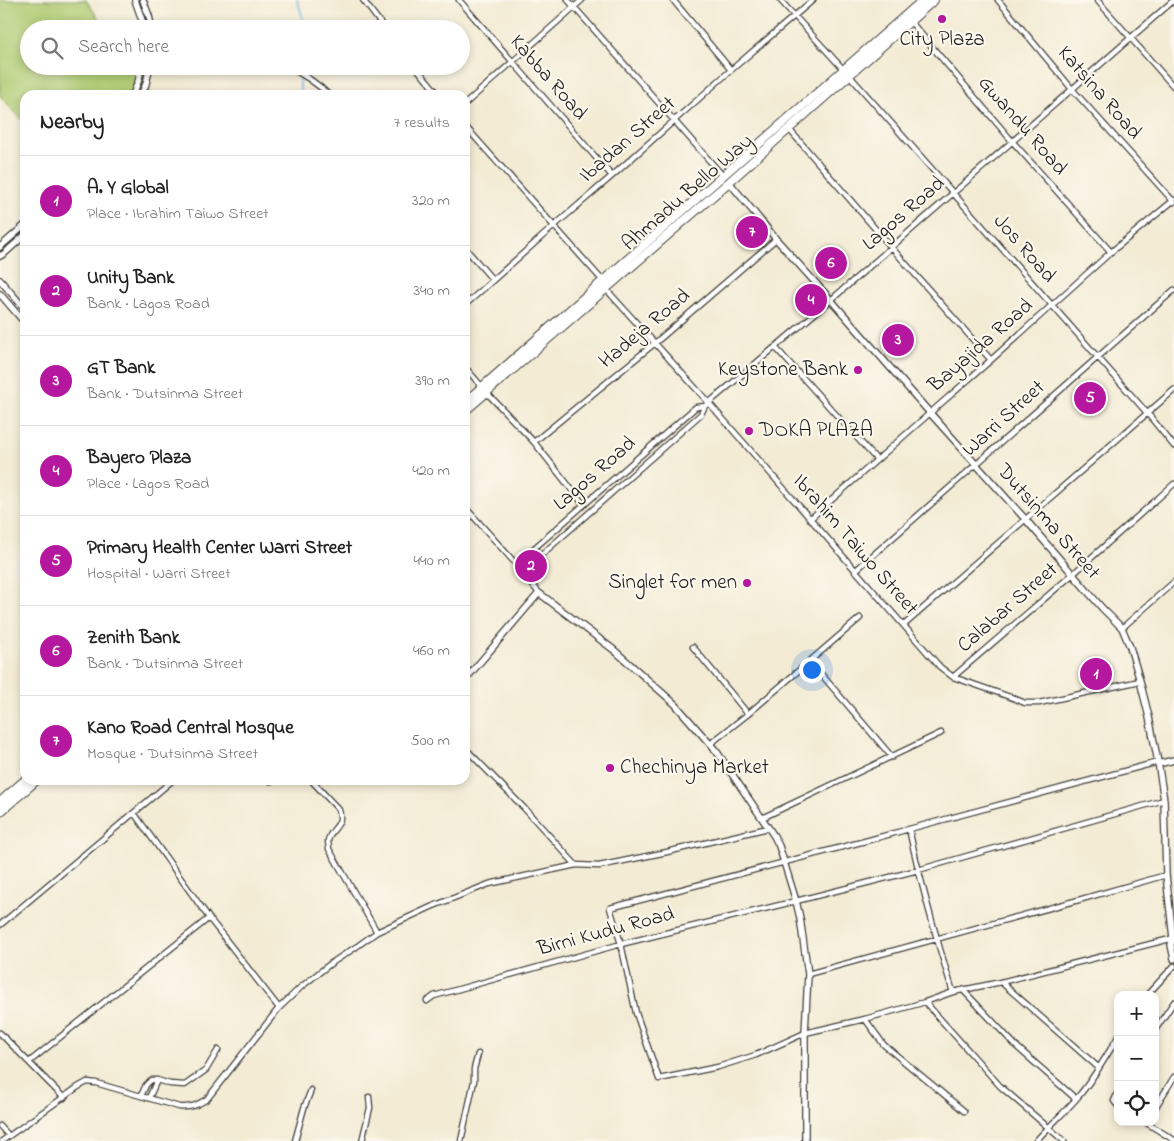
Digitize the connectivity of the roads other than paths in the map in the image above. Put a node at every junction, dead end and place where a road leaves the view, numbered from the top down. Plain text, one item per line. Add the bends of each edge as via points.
1 (135, 0) edge
2 (143, 0) edge
3 (362, 0) edge
4 (459, 0) edge
5 (568, 0) edge
6 (582, 0) edge
7 (673, 0) edge
8 (780, 0) edge
9 (813, 0) edge
10 (923, 0) edge
11 (934, 0) edge
12 (1097, 0) edge
13 (1174, 0) edge
14 (998, 2) edge
15 (574, 7) junction
16 (794, 16) junction
17 (142, 20) edge
18 (150, 20) edge
19 (378, 20) edge
20 (910, 21) junction
21 (1131, 38) junction
22 (512, 63) junction
23 (731, 70) junction
24 (846, 72) junction
25 (140, 75) edge
26 (148, 75) edge
27 (305, 75) edge
28 (423, 75) edge
29 (1174, 87) edge
30 (1072, 89) junction
31 (135, 90) edge
32 (143, 90) edge
33 (323, 90) edge
34 (435, 90) edge
35 (470, 100) edge
36 (674, 121) junction
37 (788, 128) junction
38 (470, 132) edge
39 (1012, 141) junction
40 (612, 176) junction
41 (726, 179) junction
42 (953, 193) junction
43 (1174, 201) edge
44 (554, 226) junction
45 (20, 229) edge
46 (776, 239) junction
47 (20, 240) edge
48 (0, 247) edge
49 (891, 247) junction
50 (1111, 252) junction
51 (470, 254) edge
52 (0, 256) edge
53 (0, 280) edge
54 (492, 280) junction
55 (604, 285) junction
56 (1174, 290) edge
57 (0, 294) edge
58 (470, 300) edge
59 (831, 300) junction
60 (20, 303) edge
61 (1052, 305) junction
62 (20, 317) edge
63 (655, 343) junction
64 (775, 346) junction
65 (1097, 358) junction
66 (991, 360) junction
67 (470, 373) edge
68 (484, 389) junction
69 (1174, 390) edge
70 (470, 399) edge
71 (707, 404) junction
72 (470, 405) edge
73 (930, 413) junction
74 (1148, 414) junction
75 (534, 442) junction
76 (1174, 446) edge
77 (877, 460) junction
78 (976, 465) junction
79 (1174, 484) edge
80 (584, 505) junction
81 (470, 513) edge
82 (810, 519) junction
83 (1026, 520) junction
84 (516, 564) junction
85 (855, 571) junction
86 (522, 572) junction
87 (1073, 574) junction
88 (1174, 582) edge
89 (1169, 587) junction
90 (1174, 592) edge
91 (539, 594) junction
92 (860, 618) dead end
93 (904, 625) junction
94 (1122, 628) junction
95 (693, 647) dead end
96 (810, 661) junction
97 (470, 674) edge
98 (953, 677) junction
99 (1140, 681) junction
100 (748, 714) junction
101 (942, 733) dead end
102 (710, 744) junction
103 (470, 753) edge
104 (892, 757) junction
105 (1174, 760) edge
106 (1158, 763) junction
107 (20, 784) edge
108 (31, 785) edge
109 (167, 785) edge
110 (316, 785) edge
111 (1164, 800) junction
112 (0, 802) edge
113 (0, 812) edge
114 (134, 813) junction
115 (762, 818) junction
116 (768, 828) junction
117 (909, 829) junction
118 (784, 862) junction
119 (576, 865) junction
120 (918, 870) junction
121 (1166, 875) junction
122 (796, 901) junction
123 (209, 918) junction
124 (0, 925) edge
125 (377, 932) junction
126 (936, 938) junction
127 (1174, 938) edge
128 (621, 944) junction
129 (1174, 959) edge
130 (1174, 966) edge
131 (808, 974) junction
132 (1001, 982) junction
133 (963, 990) junction
134 (1151, 991) edge
135 (953, 992) junction
136 (427, 1001) dead end
137 (925, 1002) junction
138 (1174, 1002) edge
139 (279, 1008) junction
140 (865, 1019) junction
141 (1159, 1024) edge
142 (0, 1033) edge
143 (805, 1033) junction
144 (1114, 1044) edge
145 (218, 1050) dead end
146 (478, 1054) dead end
147 (29, 1062) junction
148 (1099, 1068) junction
149 (1174, 1077) edge
150 (156, 1080) junction
151 (312, 1090) dead end
152 (141, 1096) junction
153 (64, 1098) junction
154 (149, 1098) junction
155 (369, 1098) dead end
156 (1076, 1099) junction
157 (1159, 1101) edge
158 (964, 1110) dead end
159 (0, 1126) edge
160 (1153, 1126) edge
161 (1048, 1127) junction
162 (9, 1136) junction
163 (1173, 1137) edge
164 (2, 1141) edge
165 (295, 1141) edge
166 (362, 1141) edge
167 (461, 1141) edge
168 (805, 1141) edge
169 (1036, 1141) edge
170 (1064, 1141) edge

1 - 17 street
2 - 18 street
3 - 19 street
4 - 22 street, Kabba Road
5 - 15 street
6 - 15 street
7 - 23 street
8 - 16 street, Jos Road
9 - 16 street, Ibadan Street
10 - 24 main road, Ahmadu Bello Way
11 - 20 main road, Ahmadu Bello Way
12 - 21 street
13 - 21 street, Lagos Road
14 - 30 street, Katsina Road
15 - 22 street
15 - 36 street
16 - 23 street, Ibadan Street
16 - 24 street, Jos Road
20 - 24 main road, Ahmadu Bello Way
20 - 39 street, Gwandu Road
21 - 29 street
21 - 30 street, Lagos Road
22 - 35 street
22 - 40 street, Kabba Road
23 - 36 street, Ibadan Street
24 - 37 main road, Ahmadu Bello Way
24 - 41 main road, Ahmadu Bello Way
24 - 42 street, Jos Road
25 - 31 street
26 - 32 street
27 - 33 street
28 - 34 street
30 - 39 street, Lagos Road
30 - 43 street, Katsina Road
36 - 40 street, Ibadan Street
36 - 41 street
37 - 41 main road, Ahmadu Bello Way
37 - 49 street
38 - 44 street, Ibrahim Taiwo Street
39 - 42 street, Lagos Road
39 - 50 street, Gwandu Road
40 - 44 street, Ibadan Street
41 - 46 street, Dutsinma Street
41 - 55 main road, Ahmadu Bello Way
42 - 49 street, Lagos Road
42 - 61 street, Jos Road
43 - 50 street, Bayajida Road
44 - 54 street, Ibadan Street
44 - 55 street, Ibrahim Taiwo Street
45 - 48 street
46 - 59 street, Dutsinma Street
46 - 63 street, Hadeja Road
47 - 52 street
49 - 59 street, Lagos Road
49 - 66 street
50 - 61 street, Bayajida Road
51 - 54 street
53 - 60 street
54 - 58 street, Ibadan Street
55 - 63 street, Ibrahim Taiwo Street
55 - 68 main road, Ahmadu Bello Way
56 - 65 street, Warri Street
57 - 62 street
59 - 64 street, Lagos Road
59 - 73 street, Dutsinma Street
61 - 65 street, Jos Road
61 - 66 street, Bayajida Road
63 - 71 street, Ibrahim Taiwo Street
63 - 75 street, Hadeja Road
64 - 71 street, Lagos Road
64 - 77 street
65 - 74 street, Jos Road
65 - 78 street, Warri Street
66 - 73 street, Bayajida Road
67 - 68 street
68 - 70 main road, Ahmadu Bello Way
68 - 72 main road, Ahmadu Bello Way
68 - 75 street
69 - 74 street
71 - 80 street, Lagos Road via 696,407
71 - 82 street, Ibrahim Taiwo Street
71 - 86 street via 701,414
73 - 77 street, Bayajida Road
73 - 78 street, Dutsinma Street
74 - 76 street, Jos Road
74 - 83 street
75 - 80 street
77 - 82 street, Bayajida Road
78 - 83 street, Dutsinma Street
78 - 85 street, Warri Street
79 - 87 street, Calabar Street
80 - 84 street, Lagos Road
81 - 84 street
82 - 85 street, Ibrahim Taiwo Street
83 - 87 street, Dutsinma Street
83 - 93 street
84 - 86 street
85 - 93 street, Ibrahim Taiwo Street
86 - 91 street
87 - 94 street, Dutsinma Street
87 - 98 street, Calabar Street
88 - 89 street
89 - 90 street
89 - 94 street
91 - 97 street
91 - 102 street via 614,650 675,704
92 - 96 street
93 - 98 street, Ibrahim Taiwo Street via 940,667
94 - 99 street, Dutsinma Street
95 - 100 street
96 - 100 street
96 - 104 street
98 - 99 street, Ibrahim Taiwo Street via 1025,703 1039,703
99 - 106 street, Dutsinma Street
100 - 102 street
101 - 104 street
102 - 115 street
103 - 119 street
104 - 115 street
105 - 106 street
106 - 111 street, Dutsinma Street
106 - 117 street
107 - 112 main road
108 - 113 main road
109 - 114 street
110 - 125 street via 339,810 339,822 328,842 330,849
111 - 120 street, Birni Kudu Road
111 - 121 street, Dutsinma Street
114 - 123 street
114 - 124 street
115 - 116 street
116 - 118 street
116 - 119 street via 598,866
117 - 118 street
117 - 120 street
118 - 122 street
118 - 128 street via 610,908
119 - 125 street via 489,884
120 - 122 street, Birni Kudu Road
120 - 126 street
121 - 126 street
121 - 127 street, Dutsinma Street
122 - 128 street, Birni Kudu Road
122 - 131 street
123 - 139 street
123 - 147 street
125 - 139 street via 330,964
126 - 131 street
126 - 135 street
127 - 129 street, Dutsinma Street via 1171,945
127 - 132 street
128 - 136 street, Birni Kudu Road via 434,996
128 - 143 street via 636,1013 659,1079 718,1067 756,1055
130 - 134 street
131 - 143 street
132 - 133 street
132 - 148 street
133 - 135 street
133 - 156 street via 1017,1047
135 - 137 street
137 - 140 street
137 - 161 street via 1000,1086
138 - 141 street
139 - 154 street via 198,1105 179,1107
140 - 143 street
140 - 158 street via 884,1045
142 - 147 street
143 - 168 street
144 - 148 street
145 - 150 street via 206,1070 185,1085
146 - 167 street
147 - 153 street
148 - 156 street
149 - 157 street
150 - 152 street via 150,1080
150 - 154 street
151 - 165 street
152 - 153 street via 87,1082
152 - 154 street
153 - 162 street
155 - 166 street via 370,1108
156 - 161 street
159 - 162 street
160 - 163 street
161 - 169 street
161 - 170 street
162 - 164 street

